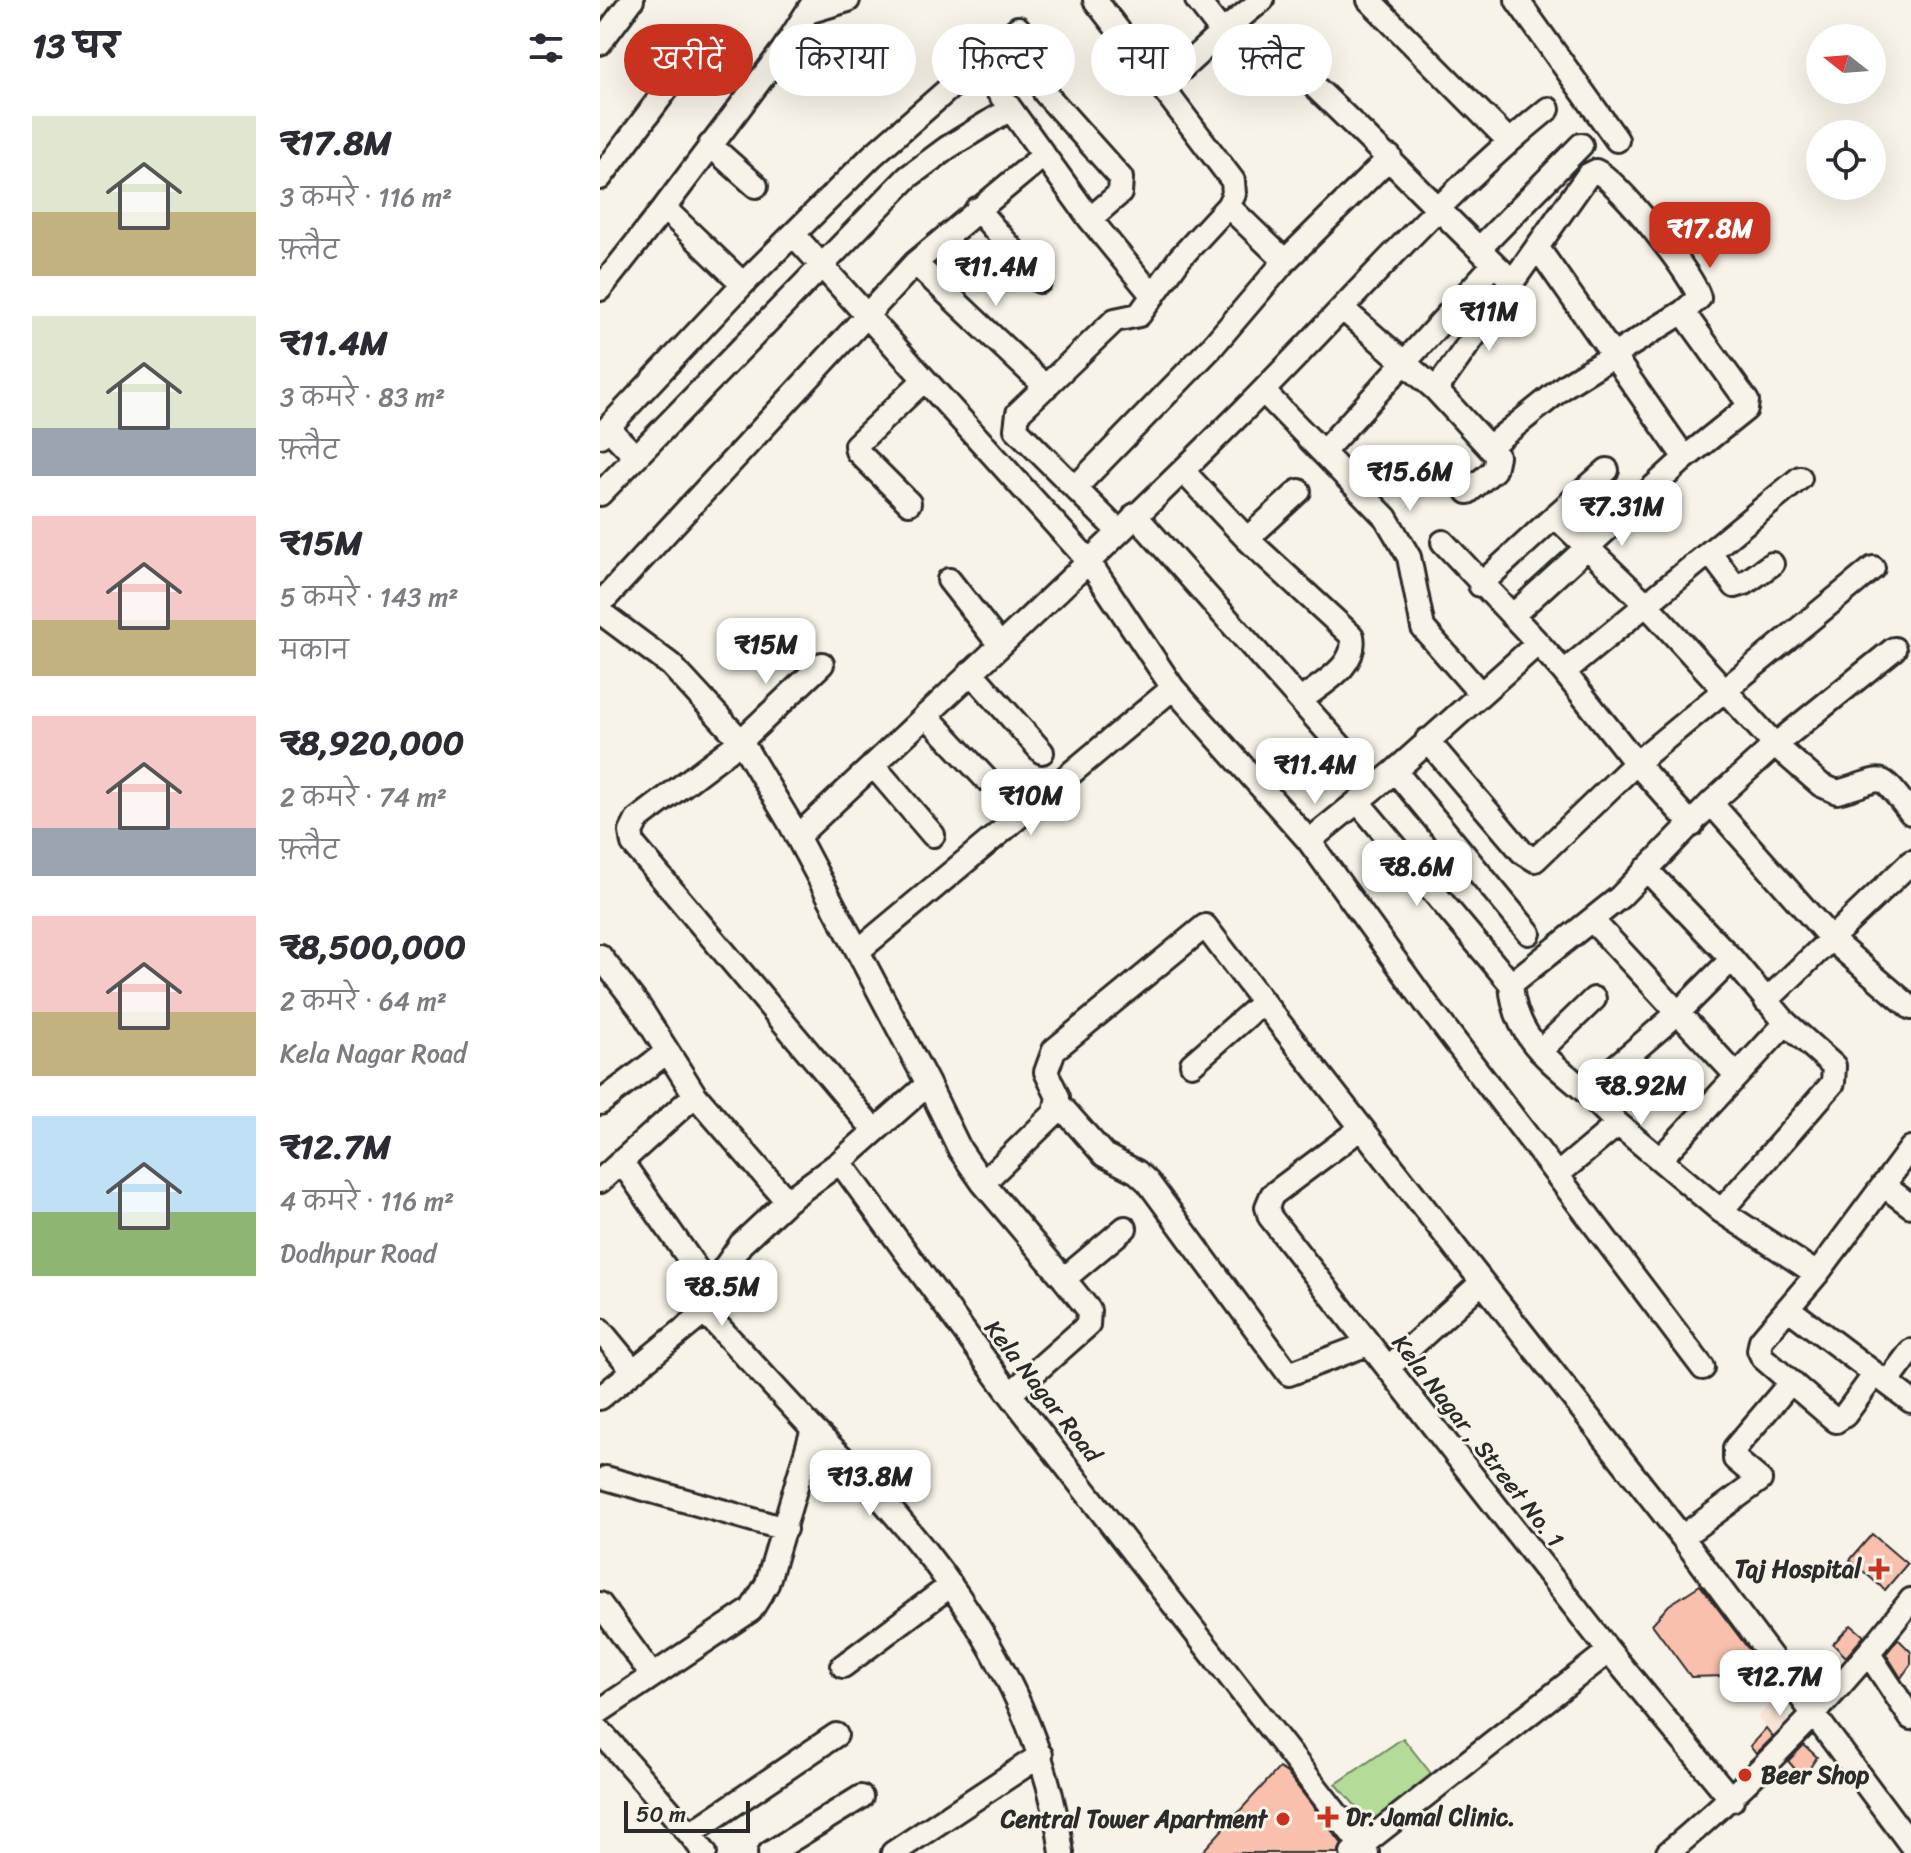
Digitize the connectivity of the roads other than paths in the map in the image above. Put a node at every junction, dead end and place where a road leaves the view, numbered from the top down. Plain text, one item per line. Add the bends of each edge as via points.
1 (848, 0) edge
2 (1095, 0) edge
3 (1197, 0) edge
4 (1262, 0) edge
5 (1369, 0) edge
6 (626, 2) edge
7 (1528, 4) edge
8 (813, 5) edge
9 (1113, 24) edge
10 (1216, 24) edge
11 (1232, 24) edge
12 (1212, 41) edge
13 (600, 43) edge
14 (1196, 56) edge
15 (662, 96) edge
16 (938, 96) edge
17 (1001, 96) edge
18 (1048, 96) edge
19 (1169, 96) edge
20 (1325, 96) edge
21 (1010, 109) junction
22 (1548, 109) dead end
23 (1617, 140) dead end
24 (1509, 141) junction
25 (710, 145) junction
26 (1581, 145) dead end
27 (1044, 155) junction
28 (1390, 157) junction
29 (600, 178) edge
30 (756, 186) dead end
31 (1228, 206) junction
32 (664, 208) junction
33 (1436, 208) junction
34 (977, 209) junction
35 (1090, 219) junction
36 (794, 235) junction
37 (1537, 247) junction
38 (1487, 256) junction
39 (1285, 261) junction
40 (915, 263) junction
41 (823, 266) junction
42 (1511, 280) junction
43 (1040, 281) dead end
44 (743, 284) junction
45 (600, 289) edge
46 (1153, 296) junction
47 (1343, 309) junction
48 (1683, 312) junction
49 (864, 314) junction
50 (1612, 354) junction
51 (1401, 363) junction
52 (924, 380) junction
53 (1046, 387) junction
54 (1436, 390) junction
55 (1263, 391) junction
56 (604, 432) edge
57 (1490, 446) junction
58 (1323, 452) junction
59 (636, 457) junction
60 (1685, 458) junction
61 (1607, 470) dead end
62 (1183, 471) junction
63 (1800, 478) dead end
64 (1077, 486) junction
65 (1299, 491) dead end
66 (1468, 492) dead end
67 (600, 494) edge
68 (909, 503) dead end
69 (1135, 515) junction
70 (1555, 516) junction
71 (1118, 531) junction
72 (1247, 539) junction
73 (1443, 542) dead end
74 (1590, 547) junction
75 (1710, 553) junction
76 (1087, 559) junction
77 (1772, 564) dead end
78 (1873, 568) dead end
79 (949, 580) dead end
80 (1480, 585) junction
81 (1645, 603) junction
82 (600, 604) edge
83 (600, 612) edge
84 (1512, 616) junction
85 (1538, 643) junction
86 (1000, 645) junction
87 (1894, 649) dead end
88 (822, 664) dead end
89 (971, 672) junction
90 (1564, 672) junction
91 (1173, 688) junction
92 (1722, 691) junction
93 (1479, 692) junction
94 (1301, 700) junction
95 (926, 715) junction
96 (1427, 740) junction
97 (741, 741) junction
98 (1775, 745) junction
99 (1042, 752) dead end
100 (1636, 763) junction
101 (873, 765) junction
102 (1395, 771) junction
103 (986, 779) dead end
104 (1375, 785) junction
105 (1358, 802) junction
106 (1711, 803) junction
107 (1911, 813) edge
108 (1692, 825) junction
109 (933, 835) dead end
110 (797, 837) junction
111 (1309, 841) junction
112 (1911, 862) edge
113 (1646, 869) junction
114 (1592, 920) junction
115 (1529, 933) dead end
116 (1833, 941) junction
117 (858, 951) junction
118 (601, 958) edge
119 (1732, 959) junction
120 (1511, 984) junction
121 (1594, 999) dead end
122 (1766, 1001) junction
123 (1263, 1002) junction
124 (1911, 1008) edge
125 (1679, 1012) junction
126 (1786, 1023) junction
127 (1540, 1051) junction
128 (667, 1052) junction
129 (1192, 1064) dead end
130 (1737, 1076) junction
131 (928, 1084) junction
132 (1586, 1092) junction
133 (695, 1095) junction
134 (600, 1103) edge
135 (1059, 1104) junction
136 (1618, 1124) junction
137 (1360, 1129) junction
138 (875, 1131) junction
139 (1911, 1148) edge
140 (1660, 1159) junction
141 (621, 1161) junction
142 (840, 1162) junction
143 (1557, 1175) junction
144 (600, 1181) edge
145 (983, 1183) junction
146 (1883, 1185) junction
147 (787, 1201) junction
148 (1911, 1206) edge
149 (1721, 1211) junction
150 (1125, 1228) dead end
151 (1817, 1274) junction
152 (1064, 1279) junction
153 (1481, 1283) junction
154 (710, 1303) junction
155 (1789, 1309) junction
156 (600, 1330) edge
157 (1368, 1344) junction
158 (1911, 1351) edge
159 (1388, 1368) junction
160 (1703, 1368) dead end
161 (633, 1370) junction
162 (1881, 1378) junction
163 (1791, 1382) junction
164 (1010, 1394) junction
165 (600, 1398) edge
166 (1911, 1401) edge
167 (813, 1429) junction
168 (606, 1478) dead end
169 (785, 1529) junction
170 (1682, 1537) junction
171 (951, 1585) junction
172 (1911, 1600) edge
173 (602, 1612) edge
174 (1609, 1651) junction
175 (1869, 1654) junction
176 (843, 1666) dead end
177 (652, 1675) junction
178 (600, 1711) edge
179 (1815, 1714) junction
180 (1911, 1718) edge
181 (600, 1731) edge
182 (836, 1735) dead end
183 (1041, 1755) junction
184 (861, 1797) dead end
185 (1732, 1800) junction
186 (690, 1834) junction
187 (1911, 1845) edge
188 (1360, 1850) edge
189 (705, 1853) edge
190 (770, 1853) edge
191 (893, 1853) edge
192 (1062, 1853) edge
193 (1668, 1853) edge

1 - 8 street
2 - 9 street
3 - 10 street
4 - 11 street
5 - 24 street
6 - 13 street
7 - 23 street
8 - 25 street
12 - 14 street
15 - 29 street
16 - 36 street
17 - 21 street
18 - 35 street via 1121,178 1120,193
19 - 31 street via 1233,181
20 - 28 street
21 - 27 street
21 - 41 street via 908,177
22 - 24 street
24 - 33 street
25 - 30 street
25 - 32 street
26 - 38 street
27 - 34 street
27 - 35 street
28 - 33 street
28 - 39 street
31 - 39 street
31 - 46 street
32 - 44 street
32 - 45 street
33 - 38 street
33 - 47 street
34 - 40 street
34 - 43 street
35 - 46 street
36 - 41 street
36 - 44 street
37 - 42 street
37 - 48 street via 1588,175 1606,175 1699,293 1697,303
37 - 50 street
38 - 42 street
38 - 51 street
39 - 64 street via 1211,348
40 - 49 street
40 - 53 street
41 - 49 street
41 - 59 street
42 - 54 street
44 - 56 street
46 - 53 street via 1139,315 1115,320
47 - 51 street
47 - 55 street
48 - 50 street
48 - 60 street via 1747,401 1741,415
49 - 52 street
49 - 82 street
50 - 57 street
50 - 60 street
51 - 54 street
51 - 58 street
52 - 68 street via 856,445
52 - 76 street
53 - 64 street via 1018,413 1016,429
54 - 57 street
55 - 58 street
55 - 62 street
56 - 59 street
57 - 66 street via 1498,464
58 - 93 street via 1401,540 1416,580 1423,628
59 - 67 street
60 - 74 street
61 - 70 street
62 - 69 street
62 - 72 street
63 - 75 street
64 - 71 street
65 - 72 street
69 - 71 street
69 - 94 street
70 - 74 street
70 - 80 street
71 - 76 street
72 - 94 street via 1352,636 1355,649 1350,660
73 - 80 street
74 - 81 street
74 - 84 street
75 - 77 street via 1735,586
75 - 81 street
76 - 86 street
76 - 91 street
78 - 92 street
79 - 86 street
80 - 84 street
81 - 90 street
81 - 92 street
83 - 97 street via 671,665
84 - 85 street
85 - 90 street
85 - 93 street
86 - 89 street
87 - 98 street
88 - 97 street
89 - 95 street
89 - 99 street
90 - 100 street
91 - 111 street
91 - 117 street
92 - 98 street
92 - 100 street
93 - 96 street
94 - 104 street
95 - 101 street
95 - 103 street
96 - 100 street via 1522,852 1535,860
96 - 102 street
97 - 110 street
97 - 138 street via 637,820 633,844
98 - 106 street
98 - 107 street via 1821,785 1837,792 1874,778 1883,780
100 - 108 street
101 - 109 street
101 - 110 street
102 - 104 street
102 - 115 street
104 - 105 street
105 - 111 street
105 - 120 street
106 - 108 street
106 - 116 street
108 - 113 street
110 - 117 street
111 - 143 street
112 - 116 street
113 - 114 street
113 - 119 street
114 - 120 street
114 - 125 street
116 - 122 street
116 - 124 street
117 - 131 street
118 - 128 street
119 - 122 street
119 - 125 street
120 - 127 street via 1513,1011
121 - 127 street
122 - 126 street
123 - 129 street
123 - 135 street via 1205,926 1054,1050 1046,1072
123 - 137 street
125 - 130 street
125 - 132 street
126 - 130 street
126 - 149 street via 1834,1066 1833,1083
127 - 132 street
128 - 133 street
128 - 134 street
130 - 140 street
131 - 138 street
131 - 145 street
132 - 136 street
133 - 141 street
133 - 147 street
135 - 145 street
135 - 157 street via 1104,1155 1148,1182 1289,1374
136 - 140 street
136 - 143 street
137 - 153 street
137 - 157 street, Kela Nagar , Street No. 1 via 1272,1195 1267,1207
138 - 142 street
139 - 146 street
140 - 149 street
141 - 144 street
141 - 154 street
142 - 147 street
142 - 164 street, Kela Nagar Road
143 - 160 street
145 - 152 street
146 - 148 street
146 - 151 street
147 - 154 street via 741,1244
149 - 151 street
150 - 152 street
151 - 155 street
152 - 164 street via 1089,1310 1088,1325
153 - 159 street
153 - 170 street
154 - 161 street
154 - 167 street
155 - 162 street
155 - 163 street via 1761,1340 1759,1350
156 - 161 street
157 - 159 street, Kela Nagar , Street No. 1
158 - 162 street
159 - 174 street, Kela Nagar , Street No. 1
161 - 165 street
162 - 163 street via 1836,1421
162 - 166 street
163 - 170 street via 1735,1448 1735,1459 1760,1480
164 - 188 street, Kela Nagar Road
167 - 169 street
167 - 171 street via 915,1534
168 - 169 street
169 - 177 street via 767,1584 751,1610
170 - 179 street
171 - 176 street
171 - 183 street via 1006,1679
172 - 175 street
173 - 177 street
174 - 185 street, Kela Nagar , Street No. 1
174 - 188 street
175 - 179 street
175 - 180 street
177 - 178 street
179 - 185 street
179 - 187 street
181 - 186 street
182 - 186 street
183 - 191 street
183 - 192 street
184 - 190 street
185 - 193 street
186 - 189 street

